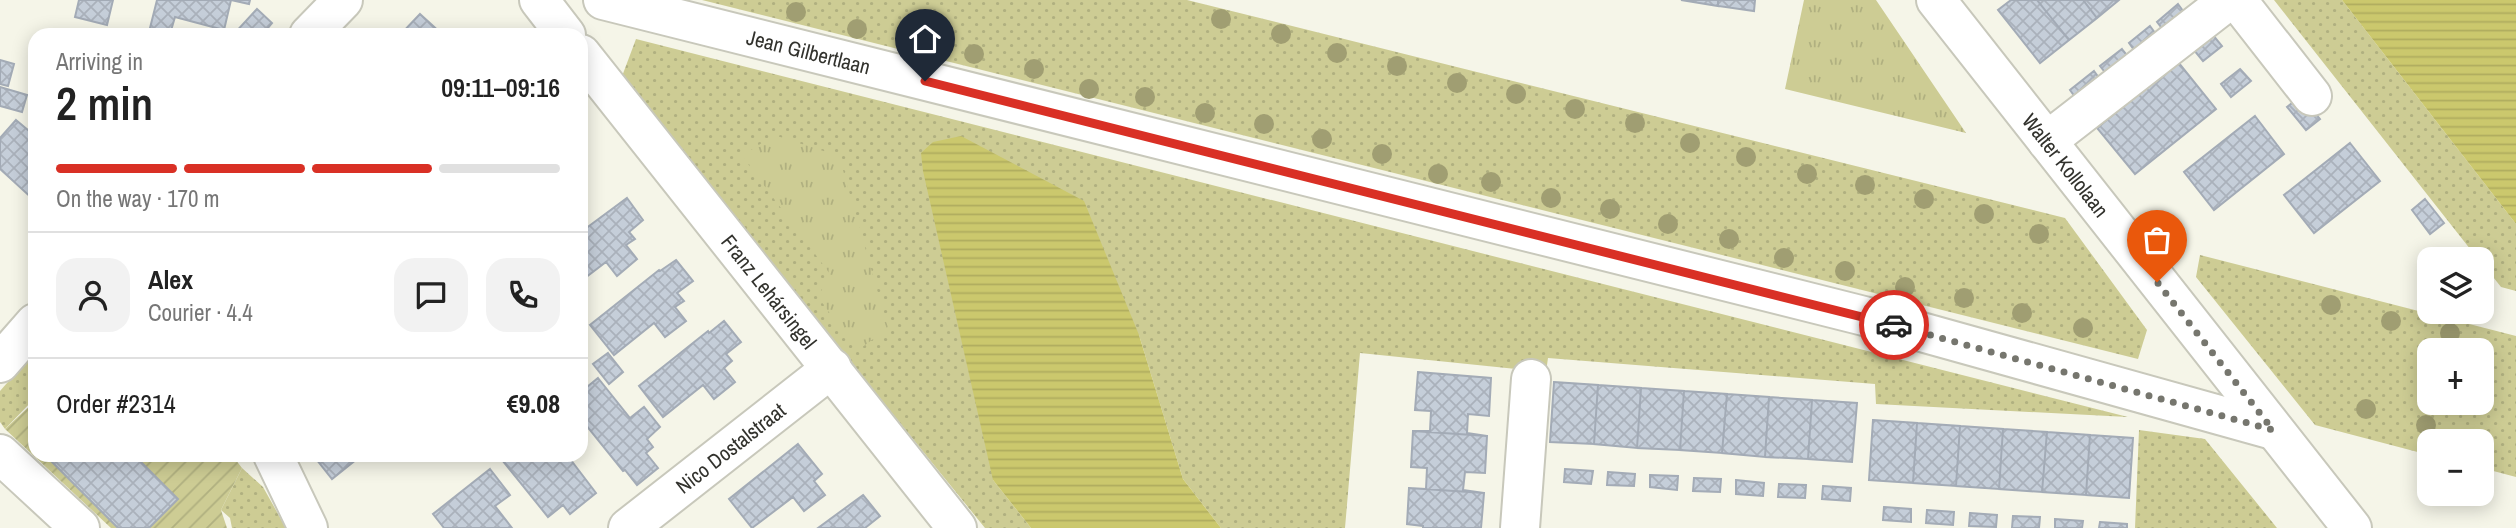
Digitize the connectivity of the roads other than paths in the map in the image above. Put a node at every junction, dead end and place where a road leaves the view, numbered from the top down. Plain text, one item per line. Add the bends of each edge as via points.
1 (343, 0) edge
2 (539, 0) edge
3 (603, 0) edge
4 (2229, 0) edge
5 (2237, 0) edge
6 (1948, 4) edge
7 (316, 28) edge
8 (561, 28) edge
9 (588, 73) edge
10 (2312, 96) dead end
11 (2047, 141) junction
12 (28, 331) edge
13 (0, 363) edge
14 (831, 368) junction
15 (1531, 379) dead end
16 (2273, 430) junction
17 (0, 454) edge
18 (276, 462) edge
19 (2344, 525) edge
20 (80, 528) edge
21 (308, 528) edge
22 (628, 528) edge
23 (957, 528) edge
24 (1520, 528) edge

1 - 7 street
2 - 8 street
3 - 16 street, Jean Gilbertlaan via 1864,317
4 - 11 street
5 - 10 street
6 - 11 street, Walter Kollolaan
9 - 14 street, Franz Lehársingel
11 - 16 street, Walter Kollolaan
12 - 13 street
14 - 22 street, Nico Dostalstraat
14 - 23 street, Franz Lehársingel
15 - 24 street
16 - 19 street, Walter Kollolaan
17 - 20 street
18 - 21 street

